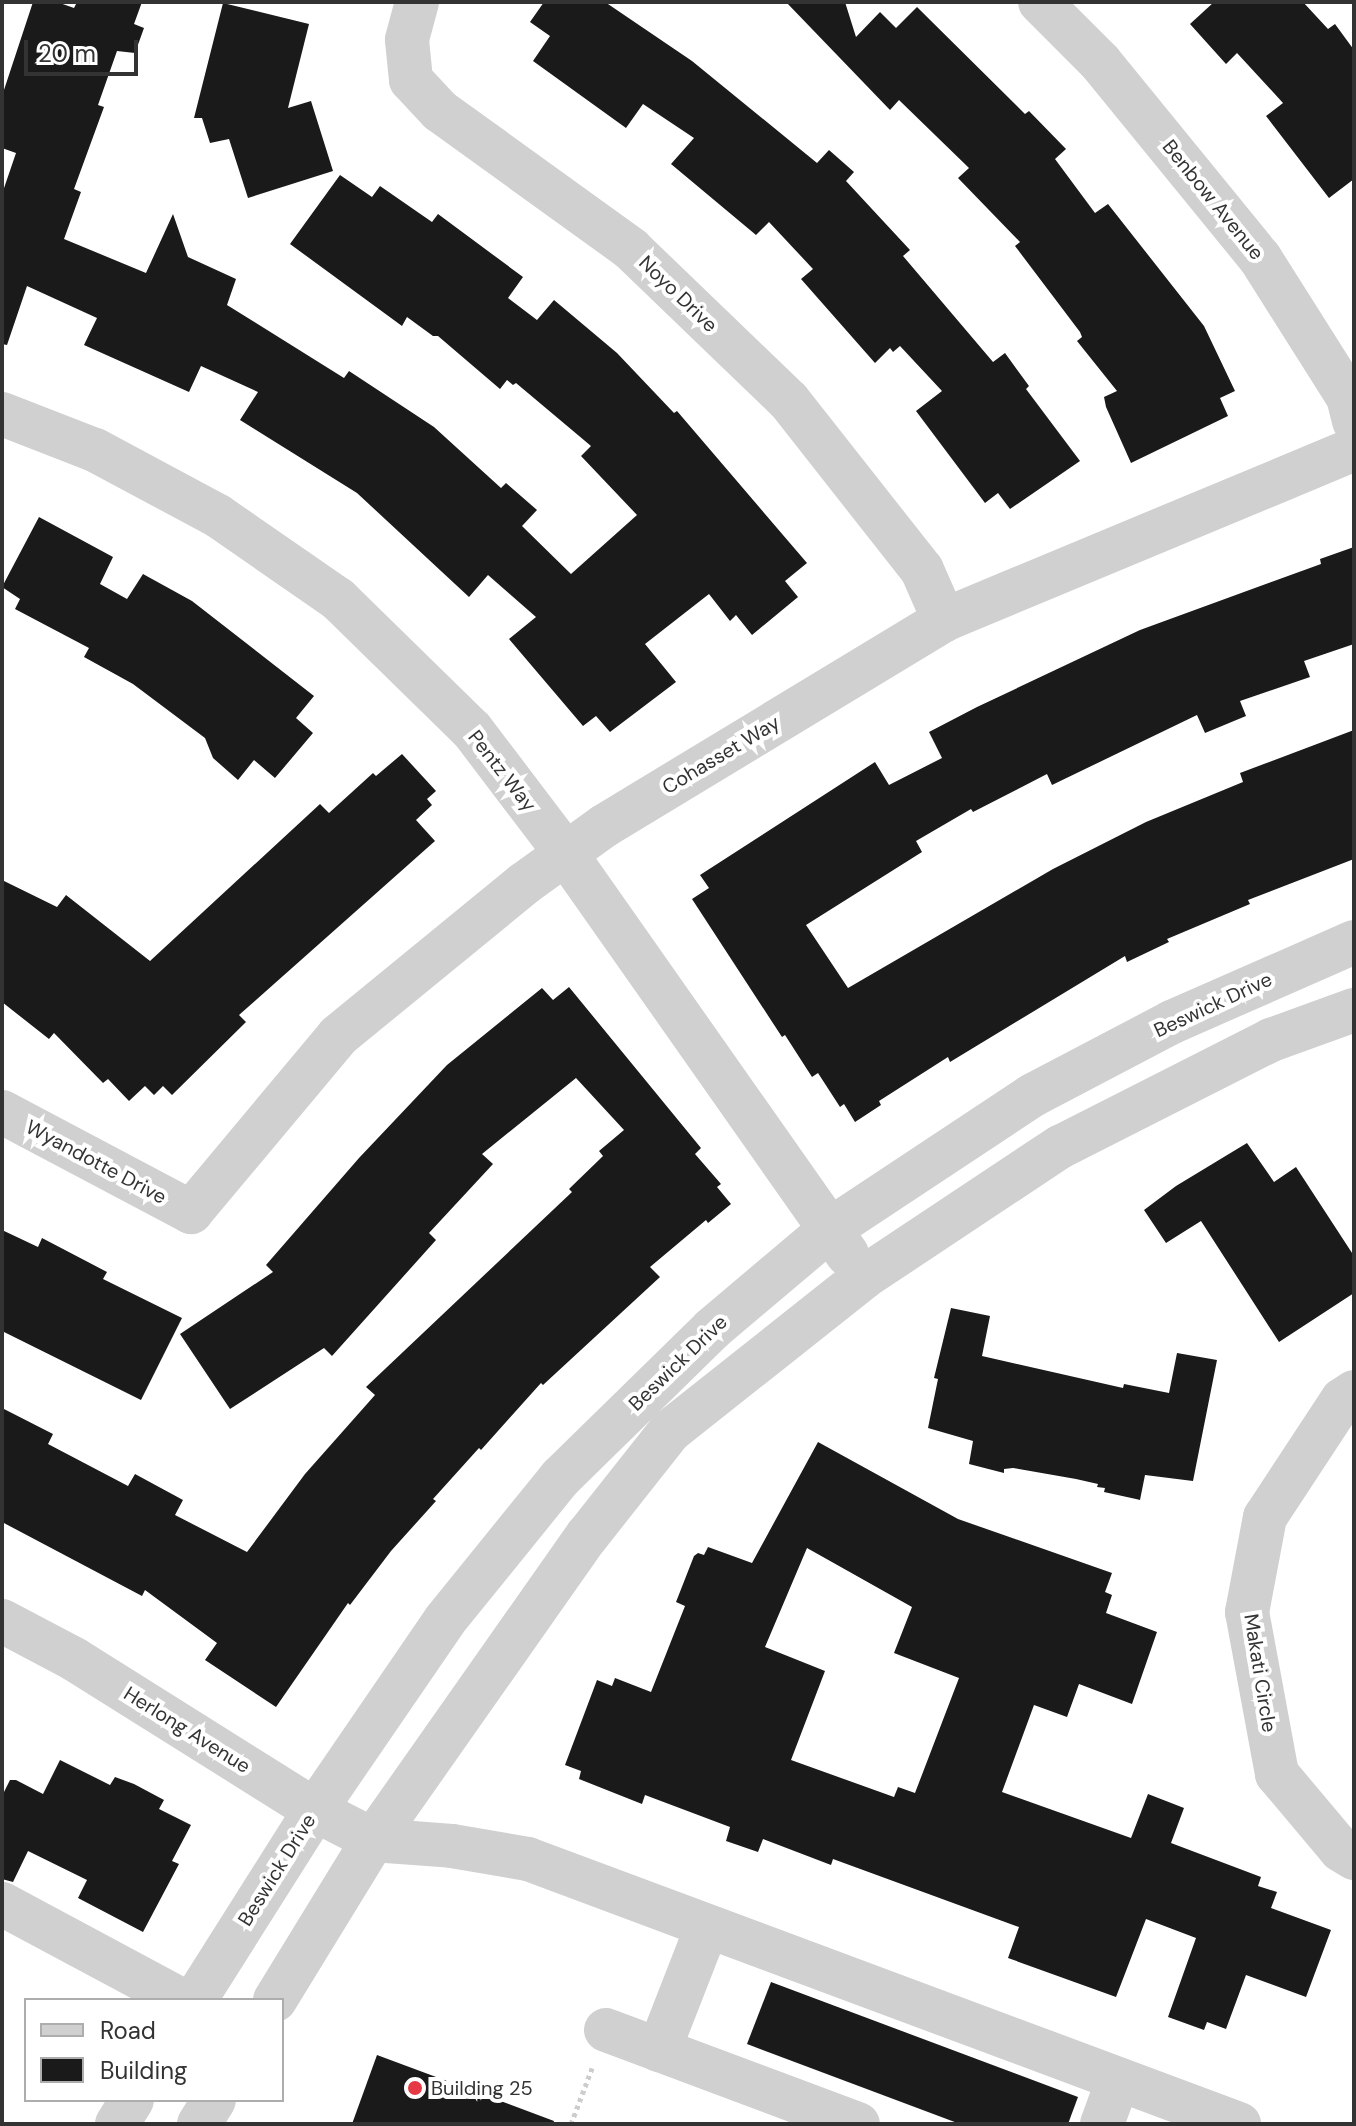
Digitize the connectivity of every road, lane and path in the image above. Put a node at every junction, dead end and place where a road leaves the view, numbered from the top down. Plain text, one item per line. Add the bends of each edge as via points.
1 (417, 2) edge
2 (1040, 2) edge
3 (2, 414) edge
4 (1354, 421) edge
5 (1354, 449) edge
6 (944, 620) junction
7 (566, 854) junction
8 (1354, 942) edge
9 (1354, 1010) edge
10 (2, 1112) edge
11 (191, 1212) joint
12 (829, 1230) junction
13 (864, 1277) junction
14 (1354, 1392) edge
15 (2, 1621) edge
16 (315, 1810) junction
17 (373, 1840) junction
18 (1354, 1858) edge
19 (2, 1904) edge
20 (707, 1927) junction
21 (177, 1998) edge
22 (196, 1998) edge
23 (276, 1998) edge
24 (606, 2030) joint
25 (659, 2050) junction
26 (1118, 2080) junction
27 (131, 2102) edge
28 (213, 2102) edge
29 (1235, 2123) edge
30 (117, 2124) edge
31 (199, 2124) edge
32 (571, 2124) edge
33 (858, 2124) edge
34 (1102, 2124) edge

1 - 6 street, Noyo Drive via 407,40 411,80 440,111 631,249 789,401 922,570
2 - 4 street, Benbow Avenue via 1100,62 1260,258 1348,397
3 - 7 street, Pentz Way via 95,450 218,516 338,599 472,730
5 - 6 street, Cohasset Way
6 - 7 street, Cohasset Way
7 - 11 street, Cohasset Way via 338,1036
7 - 12 street, Pentz Way
8 - 12 street, Beswick Drive via 1172,1022 1033,1095
9 - 13 street via 1271,1040 1060,1147
10 - 11 street, Wyandotte Drive
12 - 13 street, Pentz Way
12 - 16 street, Beswick Drive via 712,1329 561,1477 445,1620
13 - 17 street via 670,1431 587,1536
14 - 18 street, Makati Circle via 1342,1400 1265,1517 1247,1612 1277,1774 1341,1850
15 - 16 street, Herlong Avenue via 74,1659
16 - 17 street, Herlong Avenue
16 - 22 street, Beswick Drive
17 - 20 street via 528,1859
17 - 23 street
19 - 21 street
20 - 25 street
20 - 26 street
24 - 25 street
24 - 32 path
25 - 33 street
26 - 29 street
26 - 34 street
27 - 30 street
28 - 31 street

